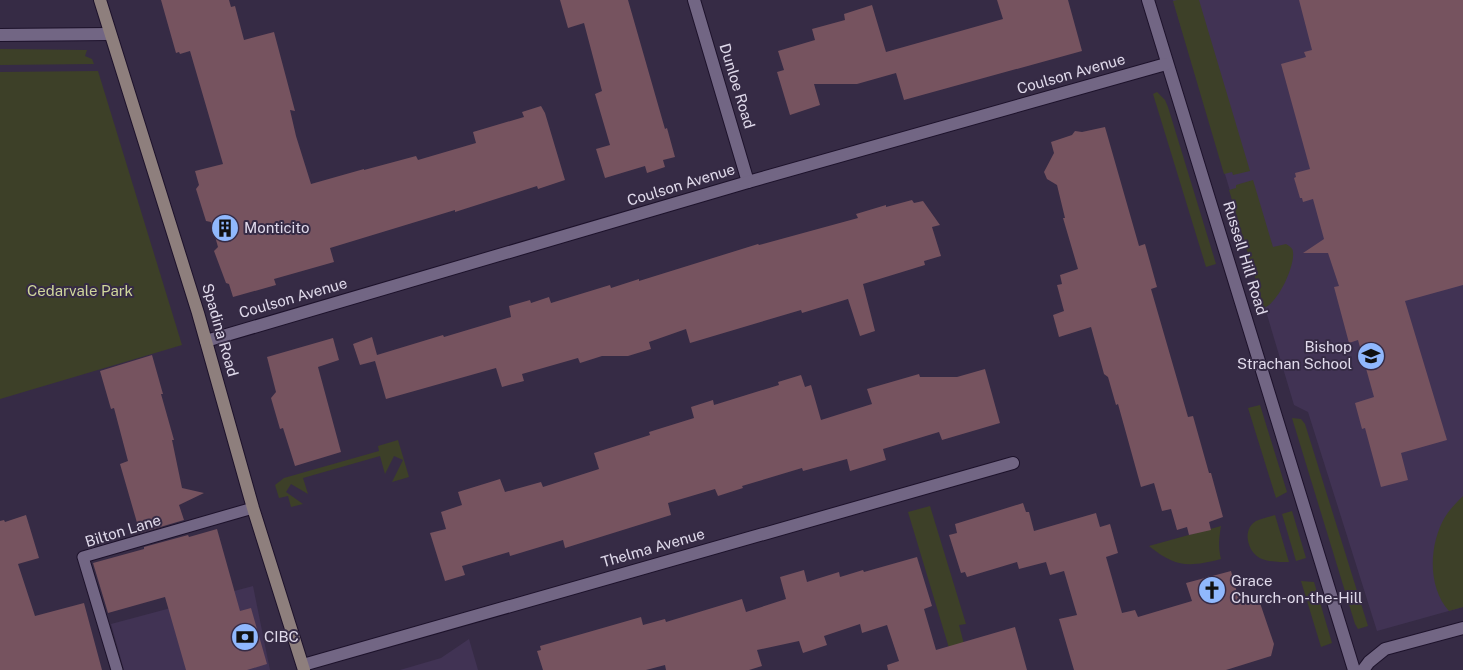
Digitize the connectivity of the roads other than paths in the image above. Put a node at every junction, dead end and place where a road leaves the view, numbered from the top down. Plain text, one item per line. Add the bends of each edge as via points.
1 (100, 0) edge
2 (694, 0) edge
3 (1148, 0) edge
4 (110, 34) junction
5 (0, 35) edge
6 (1166, 64) junction
7 (748, 182) junction
8 (206, 341) junction
9 (1013, 463) dead end
10 (254, 508) junction
11 (1463, 628) edge
12 (303, 668) edge
13 (117, 670) edge
14 (1354, 670) edge
15 (1363, 670) edge

1 - 4 street, Spadina Road
2 - 7 street, Dunloe Road
3 - 6 street, Russell Hill Road
4 - 5 street
4 - 8 street, Spadina Road
6 - 7 street, Coulson Avenue
6 - 14 street, Russell Hill Road
7 - 8 street, Coulson Avenue
8 - 10 street, Spadina Road
9 - 12 street, Thelma Avenue
10 - 12 street, Spadina Road
10 - 13 lane, Bilton Lane via 83,557
11 - 15 street via 1385,649

